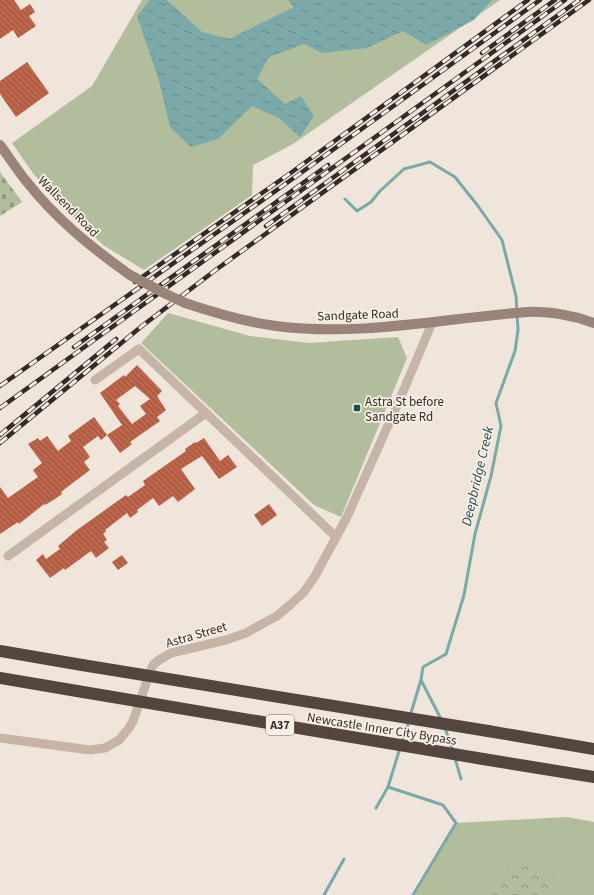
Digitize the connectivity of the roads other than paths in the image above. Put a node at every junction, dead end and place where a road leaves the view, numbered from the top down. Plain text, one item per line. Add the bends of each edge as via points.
1 (0, 145) edge
2 (130, 275) joint
3 (432, 323) junction
4 (594, 324) edge
5 (95, 380) dead end
6 (206, 413) junction
7 (336, 537) junction
8 (8, 556) dead end
9 (0, 651) edge
10 (0, 678) edge
11 (0, 738) edge
12 (594, 749) edge
13 (594, 777) edge

1 - 2 main road, Wallsend Road via 27,182 70,229
2 - 3 main road, Sandgate Road, bridge via 186,303 217,314 276,326 326,329 384,328
3 - 4 main road, Sandgate Road via 505,313 544,312 562,314
3 - 7 street, Astra Street
5 - 6 street via 139,349
6 - 7 street
6 - 8 street
7 - 11 street, Astra Street via 304,592 277,616 226,640 171,653 159,660 150,672 133,720 124,735 112,744 105,748 90,750
9 - 12 highway, Newcastle Inner City Bypass / A37, bridge
10 - 13 highway, Newcastle Inner City Bypass / A37, bridge

